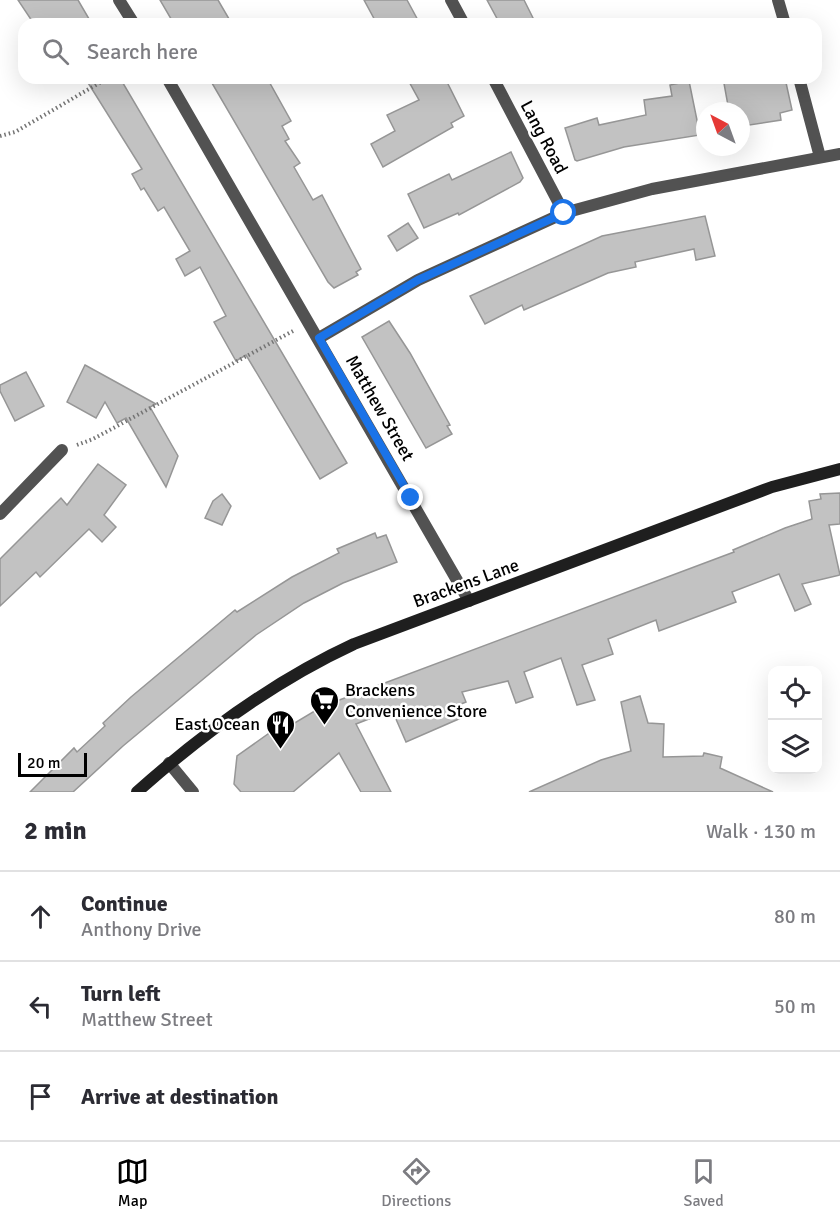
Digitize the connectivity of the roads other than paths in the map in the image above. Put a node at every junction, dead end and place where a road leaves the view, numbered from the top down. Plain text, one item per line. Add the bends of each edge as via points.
1 (119, 0) edge
2 (451, 0) edge
3 (778, 0) edge
4 (130, 18) edge
5 (461, 18) edge
6 (782, 18) edge
7 (170, 84) edge
8 (496, 84) edge
9 (801, 84) edge
10 (840, 154) edge
11 (820, 157) junction
12 (564, 213) junction
13 (319, 338) junction
14 (63, 450) road end
15 (840, 469) edge
16 (0, 514) edge
17 (470, 601) junction
18 (169, 763) junction
19 (137, 792) edge
20 (193, 792) edge

1 - 4 street
2 - 5 street
3 - 6 street
7 - 13 street, Matthew Street
8 - 12 street, Lang Road
9 - 11 street
10 - 11 street
11 - 12 street via 652,189
12 - 13 street via 418,280
13 - 17 street, Matthew Street
14 - 16 street
15 - 17 street, Brackens Lane via 772,487
17 - 18 street, Brackens Lane via 330,655 259,698
18 - 19 street, Brackens Lane
18 - 20 street

